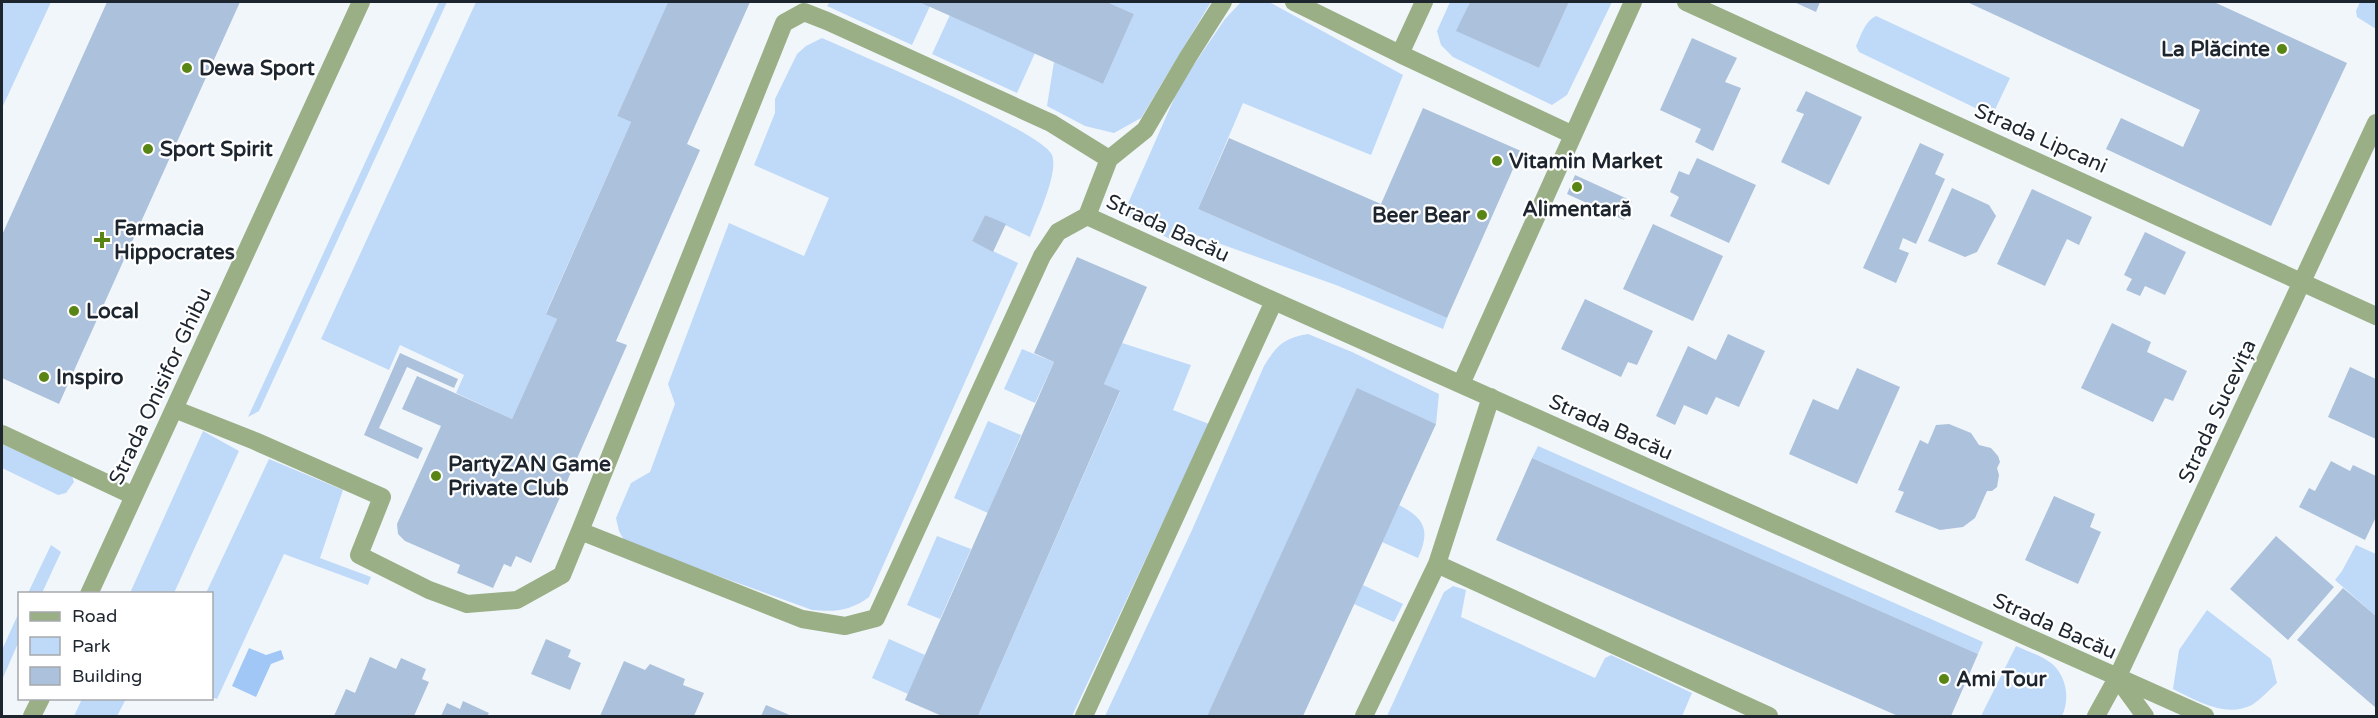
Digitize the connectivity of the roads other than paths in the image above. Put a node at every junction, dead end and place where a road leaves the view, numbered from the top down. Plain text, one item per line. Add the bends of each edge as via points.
1 (361, 2) edge
2 (1223, 2) edge
3 (1294, 2) edge
4 (1424, 2) edge
5 (1634, 2) edge
6 (1686, 2) edge
7 (1400, 54) junction
8 (2376, 123) edge
9 (1573, 135) junction
10 (1109, 159) junction
11 (1087, 216) junction
12 (2302, 281) junction
13 (1274, 301) junction
14 (2376, 316) edge
15 (1461, 384) junction
16 (1491, 397) junction
17 (174, 409) junction
18 (2, 434) edge
19 (134, 496) junction
20 (580, 531) junction
21 (1437, 564) junction
22 (90, 592) edge
23 (2117, 678) junction
24 (40, 700) edge
25 (32, 717) edge
26 (1084, 717) edge
27 (1364, 717) edge
28 (1769, 717) edge
29 (2096, 717) edge
30 (2145, 717) edge
31 (2205, 717) edge

1 - 17 street, Strada Onisifor Ghibu
2 - 10 street via 1145,130
3 - 7 street
4 - 7 street
5 - 9 street
6 - 12 street, Strada Lipcani
7 - 9 street
8 - 12 street, Strada Sucevița
9 - 15 street
10 - 11 street
10 - 20 street via 1051,123 827,21 804,12 784,23
11 - 13 street, Strada Bacău
11 - 20 street via 1058,232 1042,256 876,618 845,626 802,618
12 - 14 street, Strada Lipcani
12 - 23 street, Strada Sucevița
13 - 15 street, Strada Bacău
13 - 26 street
15 - 16 street, Strada Bacău
16 - 21 street
16 - 23 street, Strada Bacău
17 - 19 street, Strada Onisifor Ghibu
17 - 20 street via 382,497 359,555 467,604 517,600 562,575
18 - 19 street
19 - 22 street, Strada Onisifor Ghibu
21 - 27 street
21 - 28 street
23 - 29 street, Strada Sucevița
23 - 30 street
23 - 31 street, Strada Bacău
24 - 25 street

